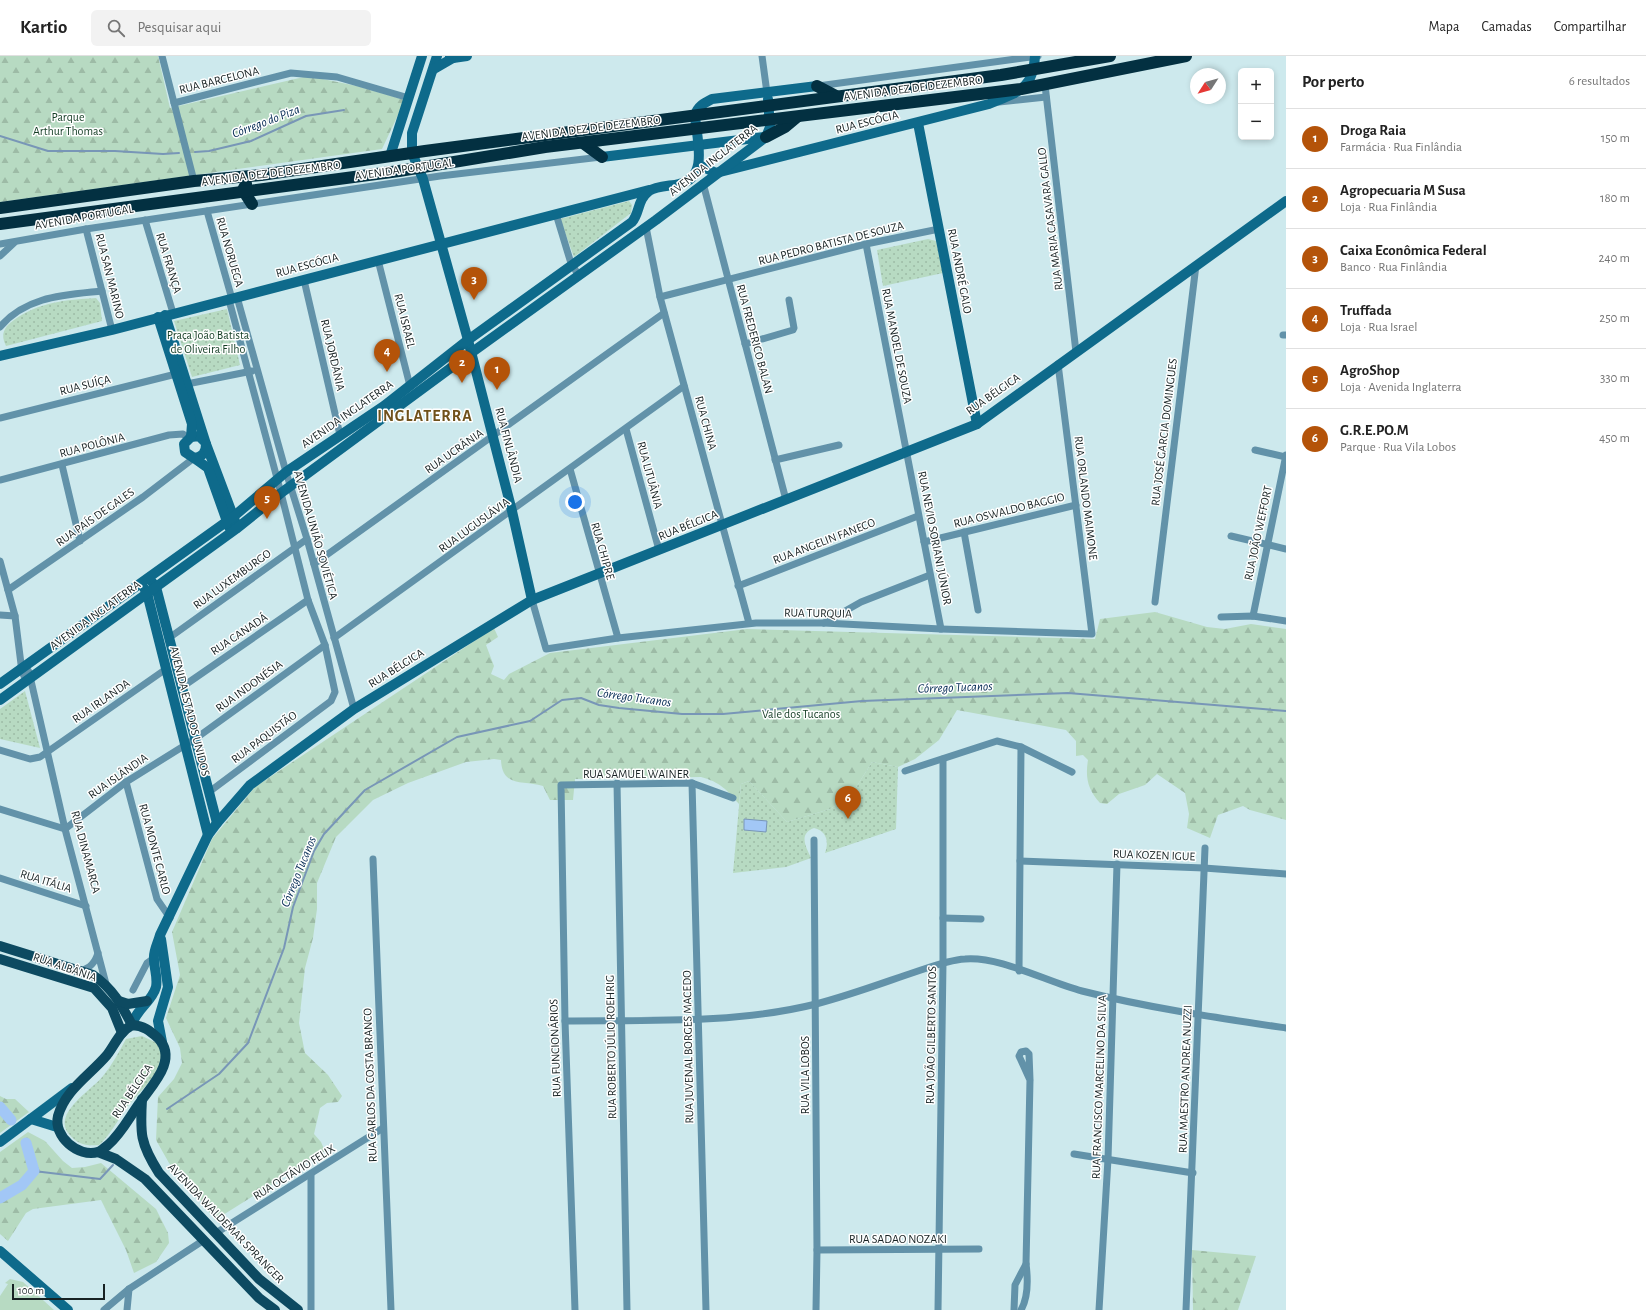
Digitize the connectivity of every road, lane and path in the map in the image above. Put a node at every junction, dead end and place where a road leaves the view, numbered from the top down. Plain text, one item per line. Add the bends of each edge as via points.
1 (162, 56) edge
2 (422, 56) edge
3 (437, 56) edge
4 (467, 56) edge
5 (762, 56) edge
6 (1036, 56) edge
7 (1110, 56) edge
8 (1186, 56) edge
9 (452, 57) edge
10 (434, 69) junction
11 (1033, 69) junction
12 (1045, 85) junction
13 (816, 86) junction
14 (1021, 89) junction
15 (767, 93) junction
16 (836, 96) junction
17 (1046, 97) junction
18 (410, 98) junction
19 (174, 103) junction
20 (989, 104) junction
21 (769, 105) junction
22 (695, 115) junction
23 (797, 117) junction
24 (770, 121) junction
25 (918, 123) junction
26 (696, 129) junction
27 (766, 137) junction
28 (582, 143) junction
29 (697, 145) junction
30 (412, 153) junction
31 (390, 156) junction
32 (602, 157) junction
33 (699, 165) junction
34 (417, 168) junction
35 (716, 173) junction
36 (261, 175) junction
37 (423, 179) junction
38 (194, 181) junction
39 (703, 184) junction
40 (243, 190) junction
41 (651, 190) junction
42 (620, 197) junction
43 (173, 200) junction
44 (1286, 201) edge
45 (639, 203) junction
46 (252, 204) junction
47 (0, 208) edge
48 (207, 211) junction
49 (556, 214) junction
50 (145, 220) junction
51 (634, 220) junction
52 (0, 224) edge
53 (646, 227) junction
54 (86, 229) junction
55 (939, 229) junction
56 (14, 243) junction
57 (441, 243) junction
58 (0, 244) edge
59 (866, 244) junction
60 (0, 256) edge
61 (378, 260) junction
62 (572, 265) junction
63 (1196, 265) junction
64 (578, 274) junction
65 (304, 280) junction
66 (728, 280) junction
67 (102, 291) junction
68 (660, 297) junction
69 (233, 299) junction
70 (789, 300) dead end
71 (664, 313) junction
72 (165, 315) junction
73 (0, 327) edge
74 (112, 330) junction
75 (468, 340) junction
76 (745, 344) junction
77 (1076, 352) junction
78 (471, 353) junction
79 (0, 356) edge
80 (1058, 364) junction
81 (258, 369) junction
82 (248, 372) junction
83 (176, 374) junction
84 (187, 384) junction
85 (410, 386) junction
86 (684, 386) junction
87 (387, 409) junction
88 (378, 416) junction
89 (0, 418) edge
90 (977, 424) junction
91 (626, 429) junction
92 (340, 435) junction
93 (493, 437) junction
94 (189, 438) junction
95 (206, 443) junction
96 (839, 445) dead end
97 (1255, 450) dead end
98 (907, 452) junction
99 (1286, 456) edge
100 (194, 458) junction
101 (775, 460) junction
102 (62, 465) junction
103 (570, 469) junction
104 (1285, 469) edge
105 (286, 472) junction
106 (278, 479) junction
107 (0, 480) edge
108 (291, 486) junction
109 (282, 493) junction
110 (786, 500) junction
111 (1076, 505) junction
112 (512, 511) junction
113 (918, 516) junction
114 (230, 519) junction
115 (722, 525) junction
116 (235, 529) junction
117 (964, 532) junction
118 (1231, 536) dead end
119 (307, 539) junction
120 (80, 541) junction
121 (924, 542) junction
122 (1267, 544) junction
123 (296, 547) junction
124 (1286, 549) edge
125 (659, 550) junction
126 (0, 561) edge
127 (314, 564) junction
128 (598, 575) junction
129 (930, 575) junction
130 (149, 578) junction
131 (141, 584) junction
132 (738, 586) junction
133 (8, 590) junction
134 (152, 590) junction
135 (308, 600) junction
136 (532, 600) junction
137 (1155, 602) dead end
138 (978, 610) dead end
139 (0, 615) edge
140 (15, 616) junction
141 (1253, 616) junction
142 (1221, 618) dead end
143 (1286, 621) edge
144 (824, 623) junction
145 (749, 624) junction
146 (941, 629) junction
147 (1092, 634) joint
148 (169, 638) junction
149 (334, 638) junction
150 (618, 638) junction
151 (325, 645) junction
152 (546, 650) joint
153 (22, 668) junction
154 (166, 668) junction
155 (30, 679) junction
156 (0, 684) edge
157 (182, 687) junction
158 (0, 700) edge
159 (332, 701) joint
160 (354, 709) junction
161 (195, 739) junction
162 (185, 745) junction
163 (1021, 747) junction
164 (0, 750) edge
165 (48, 751) junction
166 (943, 759) junction
167 (905, 771) dead end
168 (1072, 772) dead end
169 (126, 782) junction
170 (617, 783) junction
171 (692, 783) junction
172 (561, 785) joint
173 (209, 792) junction
174 (733, 798) dead end
175 (0, 809) edge
176 (217, 823) junction
177 (65, 829) junction
178 (208, 835) junction
179 (814, 840) dead end
180 (1205, 848) dead end
181 (372, 859) dead end
182 (1020, 861) junction
183 (1117, 864) junction
184 (1204, 868) junction
185 (1286, 874) edge
186 (0, 878) edge
187 (86, 906) junction
188 (170, 918) junction
189 (943, 918) junction
190 (981, 919) dead end
191 (160, 936) junction
192 (0, 946) edge
193 (98, 953) junction
194 (154, 958) junction
195 (0, 959) edge
196 (943, 963) junction
197 (1020, 970) junction
198 (80, 971) junction
199 (106, 984) junction
200 (133, 990) dead end
201 (1113, 999) junction
202 (119, 1001) junction
203 (147, 1001) junction
204 (816, 1004) junction
205 (1197, 1015) junction
206 (698, 1018) junction
207 (621, 1020) junction
208 (565, 1022) junction
209 (132, 1026) junction
210 (1286, 1028) edge
211 (122, 1033) junction
212 (162, 1042) junction
213 (1030, 1065) junction
214 (1022, 1066) junction
215 (1030, 1080) junction
216 (75, 1086) junction
217 (142, 1098) junction
218 (31, 1119) junction
219 (57, 1127) junction
220 (383, 1128) junction
221 (0, 1142) edge
222 (98, 1152) junction
223 (1074, 1154) dead end
224 (1108, 1159) junction
225 (1193, 1173) junction
226 (311, 1174) junction
227 (216, 1233) junction
228 (204, 1240) junction
229 (979, 1249) dead end
230 (817, 1250) junction
231 (939, 1250) junction
232 (0, 1251) edge
233 (1026, 1264) junction
234 (1018, 1279) junction
235 (1027, 1283) junction
236 (129, 1289) junction
237 (1014, 1302) junction
238 (1023, 1307) edge
239 (68, 1310) edge
240 (104, 1310) edge
241 (127, 1310) edge
242 (275, 1310) edge
243 (298, 1310) edge
244 (311, 1310) edge
245 (391, 1310) edge
246 (575, 1310) edge
247 (627, 1310) edge
248 (706, 1310) edge
249 (816, 1310) edge
250 (938, 1310) edge
251 (1014, 1310) edge
252 (1099, 1310) edge
253 (1186, 1310) edge

1 - 19 street
2 - 18 street
3 - 10 street, RUA FINLÂNDIA
4 - 9 street
5 - 15 street
6 - 11 street
6 - 13 street
7 - 11 highway, AVENIDA DEZ DE DEZEMBRO
8 - 12 highway, AVENIDA DEZ DE DEZEMBRO
9 - 10 street
10 - 30 street, RUA FINLÂNDIA via 412,133
11 - 14 street via 1029,82
11 - 16 highway, AVENIDA DEZ DE DEZEMBRO
12 - 14 highway, AVENIDA DEZ DE DEZEMBRO
12 - 17 street, RUA MARIA CASAVARA GALLO
13 - 15 street
13 - 16 highway
14 - 20 street, RUA ESCÓCIA
14 - 23 highway, AVENIDA DEZ DE DEZEMBRO
15 - 21 street, AVENIDA INGLATERRA
15 - 22 street via 712,99 703,103
16 - 21 highway, AVENIDA DEZ DE DEZEMBRO
17 - 20 street
17 - 77 street, RUA MARIA CASAVARA GALLO
18 - 19 street, RUA BARCELONA via 336,77 291,73
18 - 31 street
19 - 38 street
20 - 25 street, RUA ESCÓCIA
21 - 22 highway, AVENIDA DEZ DE DEZEMBRO
21 - 24 street, AVENIDA INGLATERRA
22 - 26 street, AVENIDA INGLATERRA
22 - 30 highway, AVENIDA DEZ DE DEZEMBRO
23 - 24 highway, AVENIDA DEZ DE DEZEMBRO
23 - 27 highway
24 - 26 highway, AVENIDA DEZ DE DEZEMBRO
24 - 27 street, AVENIDA INGLATERRA
25 - 35 street, RUA ESCÓCIA
25 - 55 street, RUA ANDRÉ GALO
26 - 28 highway, AVENIDA DEZ DE DEZEMBRO
26 - 29 street, AVENIDA INGLATERRA
27 - 29 street, AVENIDA PORTUGAL
27 - 35 street, AVENIDA INGLATERRA
28 - 32 highway
28 - 34 highway, AVENIDA DEZ DE DEZEMBRO
29 - 32 street, AVENIDA PORTUGAL
29 - 33 street, AVENIDA INGLATERRA
30 - 31 highway, AVENIDA DEZ DE DEZEMBRO
30 - 34 street, RUA FINLÂNDIA
31 - 36 highway, AVENIDA DEZ DE DEZEMBRO
32 - 37 street, AVENIDA PORTUGAL
33 - 35 street
33 - 41 street, AVENIDA INGLATERRA via 696,173 684,183
34 - 37 street, RUA FINLÂNDIA
34 - 40 highway, AVENIDA DEZ DE DEZEMBRO
35 - 39 street, AVENIDA INGLATERRA
36 - 38 highway, AVENIDA DEZ DE DEZEMBRO
36 - 40 highway via 246,184
37 - 46 street, AVENIDA PORTUGAL
37 - 57 street, RUA FINLÂNDIA
38 - 43 highway via 194,193
38 - 47 highway, AVENIDA DEZ DE DEZEMBRO
39 - 53 street, AVENIDA INGLATERRA
39 - 66 street, RUA FREDERICO BALAN
40 - 43 highway, AVENIDA DEZ DE DEZEMBRO
40 - 46 highway
41 - 42 street, RUA ESCÓCIA
41 - 45 street, AVENIDA INGLATERRA
42 - 45 street
42 - 49 street, RUA ESCÓCIA
43 - 52 highway, AVENIDA DEZ DE DEZEMBRO
44 - 63 street, RUA BÉLGICA
45 - 51 street, AVENIDA INGLATERRA
46 - 48 street, AVENIDA PORTUGAL
48 - 50 street, AVENIDA PORTUGAL
48 - 69 street, RUA NORUEGA
49 - 57 street, RUA ESCÓCIA
49 - 62 street
50 - 54 street, AVENIDA PORTUGAL
50 - 72 street, RUA FRANÇA
51 - 53 street
51 - 62 street, AVENIDA INGLATERRA
53 - 64 street, AVENIDA INGLATERRA
53 - 68 street, RUA CHINA
54 - 56 street, AVENIDA PORTUGAL
54 - 67 street, RUA SAN MARINO
55 - 59 street, RUA PEDRO BATISTA DE SOUZA
55 - 90 street, RUA ANDRÉ GALO
56 - 58 street, AVENIDA PORTUGAL
56 - 60 street
57 - 61 street, RUA ESCÓCIA
57 - 75 street, RUA FINLÂNDIA
59 - 66 street, RUA PEDRO BATISTA DE SOUZA
59 - 98 street, RUA MANOEL DE SOUZA
61 - 65 street, RUA ESCÓCIA
61 - 85 street, RUA ISRAEL
62 - 64 street
62 - 75 street, AVENIDA INGLATERRA
63 - 77 street, RUA BÉLGICA
63 - 137 street, RUA JOSÉ GARCIA DOMINGUES
64 - 78 street, AVENIDA INGLATERRA
65 - 69 street, RUA ESCÓCIA
65 - 92 street, RUA JORDÂNIA
66 - 68 street, RUA PEDRO BATISTA DE SOUZA
66 - 76 street, RUA FREDERICO BALAN
67 - 73 street via 40,300 11,315
67 - 74 street, RUA SAN MARINO
68 - 71 street, RUA CHINA
69 - 72 street, RUA ESCÓCIA
69 - 81 street, AVENIDA UNIÃO SOVIÉTICA
69 - 82 street, AVENIDA UNIÃO SOVIÉTICA
70 - 76 street via 793,330
71 - 86 street, RUA CHINA
71 - 93 street, RUA UCRÂNIA
72 - 74 street, RUA ESCÓCIA
72 - 83 street
72 - 84 street
74 - 79 street, RUA ESCÓCIA
75 - 78 street, RUA FINLÂNDIA
75 - 85 street, AVENIDA INGLATERRA
76 - 101 street, RUA FREDERICO BALAN
77 - 80 street, RUA BÉLGICA
78 - 87 street, AVENIDA INGLATERRA
78 - 93 street, RUA FINLÂNDIA
80 - 90 street, RUA BÉLGICA
80 - 111 street, RUA ORLANDO MAIMONE
81 - 82 street
81 - 105 street, AVENIDA UNIÃO SOVIÉTICA
82 - 84 street
82 - 106 street, AVENIDA UNIÃO SOVIÉTICA
83 - 89 street, RUA SUÍÇA
83 - 94 street via 192,424
84 - 95 street
85 - 87 street, AVENIDA INGLATERRA
86 - 91 street, RUA LUGUSLÁVIA
86 - 115 street, RUA CHINA
87 - 88 street, AVENIDA INGLATERRA
88 - 92 street, AVENIDA INGLATERRA
88 - 108 street, AVENIDA INGLATERRA
90 - 98 street, RUA BÉLGICA
91 - 103 street, RUA LUGUSLÁVIA
91 - 125 street, RUA LITUÂNIA
92 - 105 street, AVENIDA INGLATERRA
93 - 112 street, RUA FINLÂNDIA
93 - 127 street, RUA UCRÂNIA
94 - 95 street via 199,436
94 - 100 street via 184,448 188,455
94 - 102 street, RUA POLÔNIA via 178,433
95 - 100 street via 203,455
95 - 114 street
96 - 101 street
97 - 99 street
98 - 110 street, RUA BÉLGICA
98 - 113 street, RUA NEVIO SORIANI JÚNIOR
99 - 104 street, RUA JOÃO WEFFORT
100 - 114 street via 208,468
100 - 120 street, RUA PAÍS DE GALES via 144,497
101 - 110 street, RUA FREDERICO BALAN
102 - 107 street, RUA POLÔNIA
102 - 120 street
103 - 112 street, RUA LUGUSLÁVIA
103 - 128 street, RUA CHIPRE
104 - 122 street, RUA JOÃO WEFFORT
105 - 106 street, AVENIDA INGLATERRA
105 - 108 street, AVENIDA UNIÃO SOVIÉTICA
106 - 109 street, AVENIDA UNIÃO SOVIÉTICA
106 - 114 street, AVENIDA INGLATERRA
108 - 109 street, AVENIDA INGLATERRA
108 - 119 street, AVENIDA UNIÃO SOVIÉTICA
109 - 116 street, AVENIDA INGLATERRA
109 - 123 street, AVENIDA UNIÃO SOVIÉTICA
110 - 115 street, RUA BÉLGICA
111 - 117 street, RUA OSWALDO BAGGIO
111 - 147 street, RUA ORLANDO MAIMONE
112 - 136 street, RUA FINLÂNDIA
112 - 149 street, RUA LUGUSLÁVIA
113 - 121 street, RUA NEVIO SORIANI JÚNIOR
113 - 132 street, RUA ANGELIN FANECO
114 - 116 street
114 - 130 street, AVENIDA INGLATERRA
115 - 125 street, RUA BÉLGICA
115 - 132 street, RUA CHINA
116 - 134 street, AVENIDA INGLATERRA
117 - 121 street, RUA OSWALDO BAGGIO
117 - 138 street
118 - 122 street
119 - 123 street, RUA LUXEMBURGO
119 - 127 street, AVENIDA UNIÃO SOVIÉTICA
120 - 133 street, RUA PAÍS DE GALES
121 - 129 street, RUA NEVIO SORIANI JÚNIOR
122 - 124 street
122 - 141 street, RUA JOÃO WEFFORT
123 - 135 street, AVENIDA UNIÃO SOVIÉTICA
123 - 148 street, RUA LUXEMBURGO
125 - 128 street, RUA BÉLGICA
126 - 133 street, RUA DINAMARCA
127 - 149 street, AVENIDA UNIÃO SOVIÉTICA
128 - 136 street, RUA BÉLGICA
128 - 150 street, RUA CHIPRE
129 - 144 street via 861,602
129 - 146 street, RUA NEVIO SORIANI JÚNIOR
130 - 131 street, AVENIDA INGLATERRA
130 - 134 street
131 - 134 street
131 - 153 street, AVENIDA INGLATERRA
132 - 145 street, RUA CHINA
133 - 140 street, RUA DINAMARCA
134 - 148 street, AVENIDA ESTADOS UNIDOS
134 - 154 street, AVENIDA ESTADOS UNIDOS
134 - 155 street, AVENIDA INGLATERRA
135 - 151 street, AVENIDA UNIÃO SOVIÉTICA
135 - 157 street, RUA CANADÁ
136 - 152 street, RUA FINLÂNDIA
136 - 160 street, RUA BÉLGICA
139 - 140 street
140 - 153 street, RUA DINAMARCA
141 - 142 street
141 - 143 street
144 - 145 street, RUA TURQUIA
144 - 146 street, RUA TURQUIA
145 - 150 street, RUA TURQUIA
146 - 147 street, RUA TURQUIA
148 - 157 street, AVENIDA ESTADOS UNIDOS
149 - 160 street, AVENIDA UNIÃO SOVIÉTICA
150 - 152 street, RUA TURQUIA
151 - 159 street, AVENIDA UNIÃO SOVIÉTICA via 335,692
151 - 161 street, RUA INDONÉSIA
153 - 155 street, RUA DINAMARCA via 23,675
153 - 156 street, AVENIDA INGLATERRA
154 - 162 street, AVENIDA ESTADOS UNIDOS
154 - 165 street, RUA IRLANDA
155 - 158 street, AVENIDA INGLATERRA
155 - 165 street, RUA DINAMARCA
157 - 161 street, AVENIDA ESTADOS UNIDOS
159 - 173 street, RUA PAQUISTÃO
160 - 176 street, RUA BÉLGICA via 250,785
161 - 162 street, RUA INDONÉSIA
161 - 173 street, AVENIDA ESTADOS UNIDOS
162 - 169 street, RUA ISLÂNDIA
162 - 178 street, AVENIDA ESTADOS UNIDOS
163 - 166 street via 997,741
163 - 168 street
163 - 182 street
164 - 165 street, RUA IRLANDA via 30,759 40,757
165 - 177 street, RUA DINAMARCA
166 - 167 street
166 - 189 street, RUA JOÃO GILBERTO SANTOS
169 - 177 street, RUA ISLÂNDIA
169 - 188 street, RUA MONTE CARLO via 157,900
170 - 171 street, RUA SAMUEL WAINER
170 - 172 street, RUA SAMUEL WAINER
170 - 207 street, RUA ROBERTO JÚLIO ROEHRIG
171 - 174 street, RUA SAMUEL WAINER
171 - 206 street, RUA JUVENAL BORGES MACEDO
172 - 208 street, RUA FUNCIONÁRIOS
173 - 176 street, AVENIDA ESTADOS UNIDOS
175 - 177 street
176 - 178 street, RUA BÉLGICA
177 - 187 street, RUA DINAMARCA
178 - 188 street, RUA BÉLGICA
179 - 204 street, RUA VILA LOBOS
180 - 184 street, RUA MAESTRO ANDREA NUZZI
181 - 220 street, RUA CARLOS DA COSTA BRANCO
182 - 183 street, RUA KOZEN IGUE
182 - 197 street
183 - 184 street, RUA KOZEN IGUE
183 - 201 street, RUA FRANCISCO MARCELINO DA SILVA
184 - 185 street, RUA KOZEN IGUE
184 - 205 street, RUA MAESTRO ANDREA NUZZI
186 - 187 street, RUA ITÁLIA
187 - 193 street, RUA DINAMARCA
188 - 191 street, RUA BÉLGICA
189 - 190 street
189 - 196 street, RUA JOÃO GILBERTO SANTOS
191 - 194 street, RUA BÉLGICA
191 - 212 street, RUA BÉLGICA via 168,987 158,1021
192 - 198 main road, RUA ALBÂNIA
193 - 198 street via 95,962 89,968
193 - 199 street, RUA DINAMARCA
194 - 200 street via 147,963
194 - 203 street, RUA BÉLGICA via 157,980
195 - 211 main road, RUA ALBÂNIA via 94,988 112,1008
196 - 197 street via 972,959 993,961
196 - 204 street
196 - 231 street, RUA JOÃO GILBERTO SANTOS
197 - 201 street via 1073,989
198 - 199 main road, RUA ALBÂNIA via 93,975
199 - 202 main road, RUA DINAMARCA
201 - 205 street
201 - 224 street, RUA FRANCISCO MARCELINO DA SILVA
202 - 203 main road via 128,1004
202 - 209 main road, RUA DINAMARCA
203 - 209 street, RUA BÉLGICA via 137,1012
204 - 206 street via 752,1015
204 - 230 street, RUA VILA LOBOS
205 - 210 street
205 - 225 street, RUA MAESTRO ANDREA NUZZI
206 - 207 street
206 - 248 street, RUA JUVENAL BORGES MACEDO
207 - 208 street
207 - 247 street, RUA ROBERTO JÚLIO ROEHRIG
208 - 246 street, RUA FUNCIONÁRIOS
209 - 211 main road, RUA BÉLGICA
209 - 212 main road via 149,1029
211 - 216 main road, RUA BÉLGICA via 107,1055
212 - 217 main road, RUA BÉLGICA via 166,1056 163,1070
213 - 214 street
213 - 214 street via 1029,1054 1026,1051 1021,1052 1019,1056
213 - 215 street
214 - 215 street
215 - 233 street
216 - 218 street, RUA BÉLGICA
216 - 219 main road via 63,1103
217 - 222 main road, RUA BÉLGICA via 115,1139
217 - 227 main road, AVENIDA WALDEMAR SPRANGER via 140,1130 146,1153 159,1173
218 - 219 street
218 - 221 street, RUA BÉLGICA
219 - 222 main road via 66,1143 80,1152
220 - 226 street, RUA OCTÁVIO FELIX
220 - 245 street, RUA CARLOS DA COSTA BRANCO
222 - 228 main road via 116,1159 145,1179
223 - 224 street
224 - 225 street
224 - 252 street, RUA FRANCISCO MARCELINO DA SILVA
225 - 253 street, RUA MAESTRO ANDREA NUZZI
226 - 227 street, RUA OCTÁVIO FELIX
226 - 244 street
227 - 243 main road, AVENIDA WALDEMAR SPRANGER via 259,1279
228 - 236 street
228 - 242 main road via 259,1298
229 - 231 street, RUA SADAO NOZAKI
230 - 231 street, RUA SADAO NOZAKI
230 - 249 street, RUA VILA LOBOS
231 - 250 street, RUA JOÃO GILBERTO SANTOS
232 - 239 street
233 - 234 street
233 - 235 street
234 - 235 street via 1023,1279
234 - 237 street
235 - 238 street
236 - 240 street
236 - 241 street
237 - 238 street
237 - 251 street

